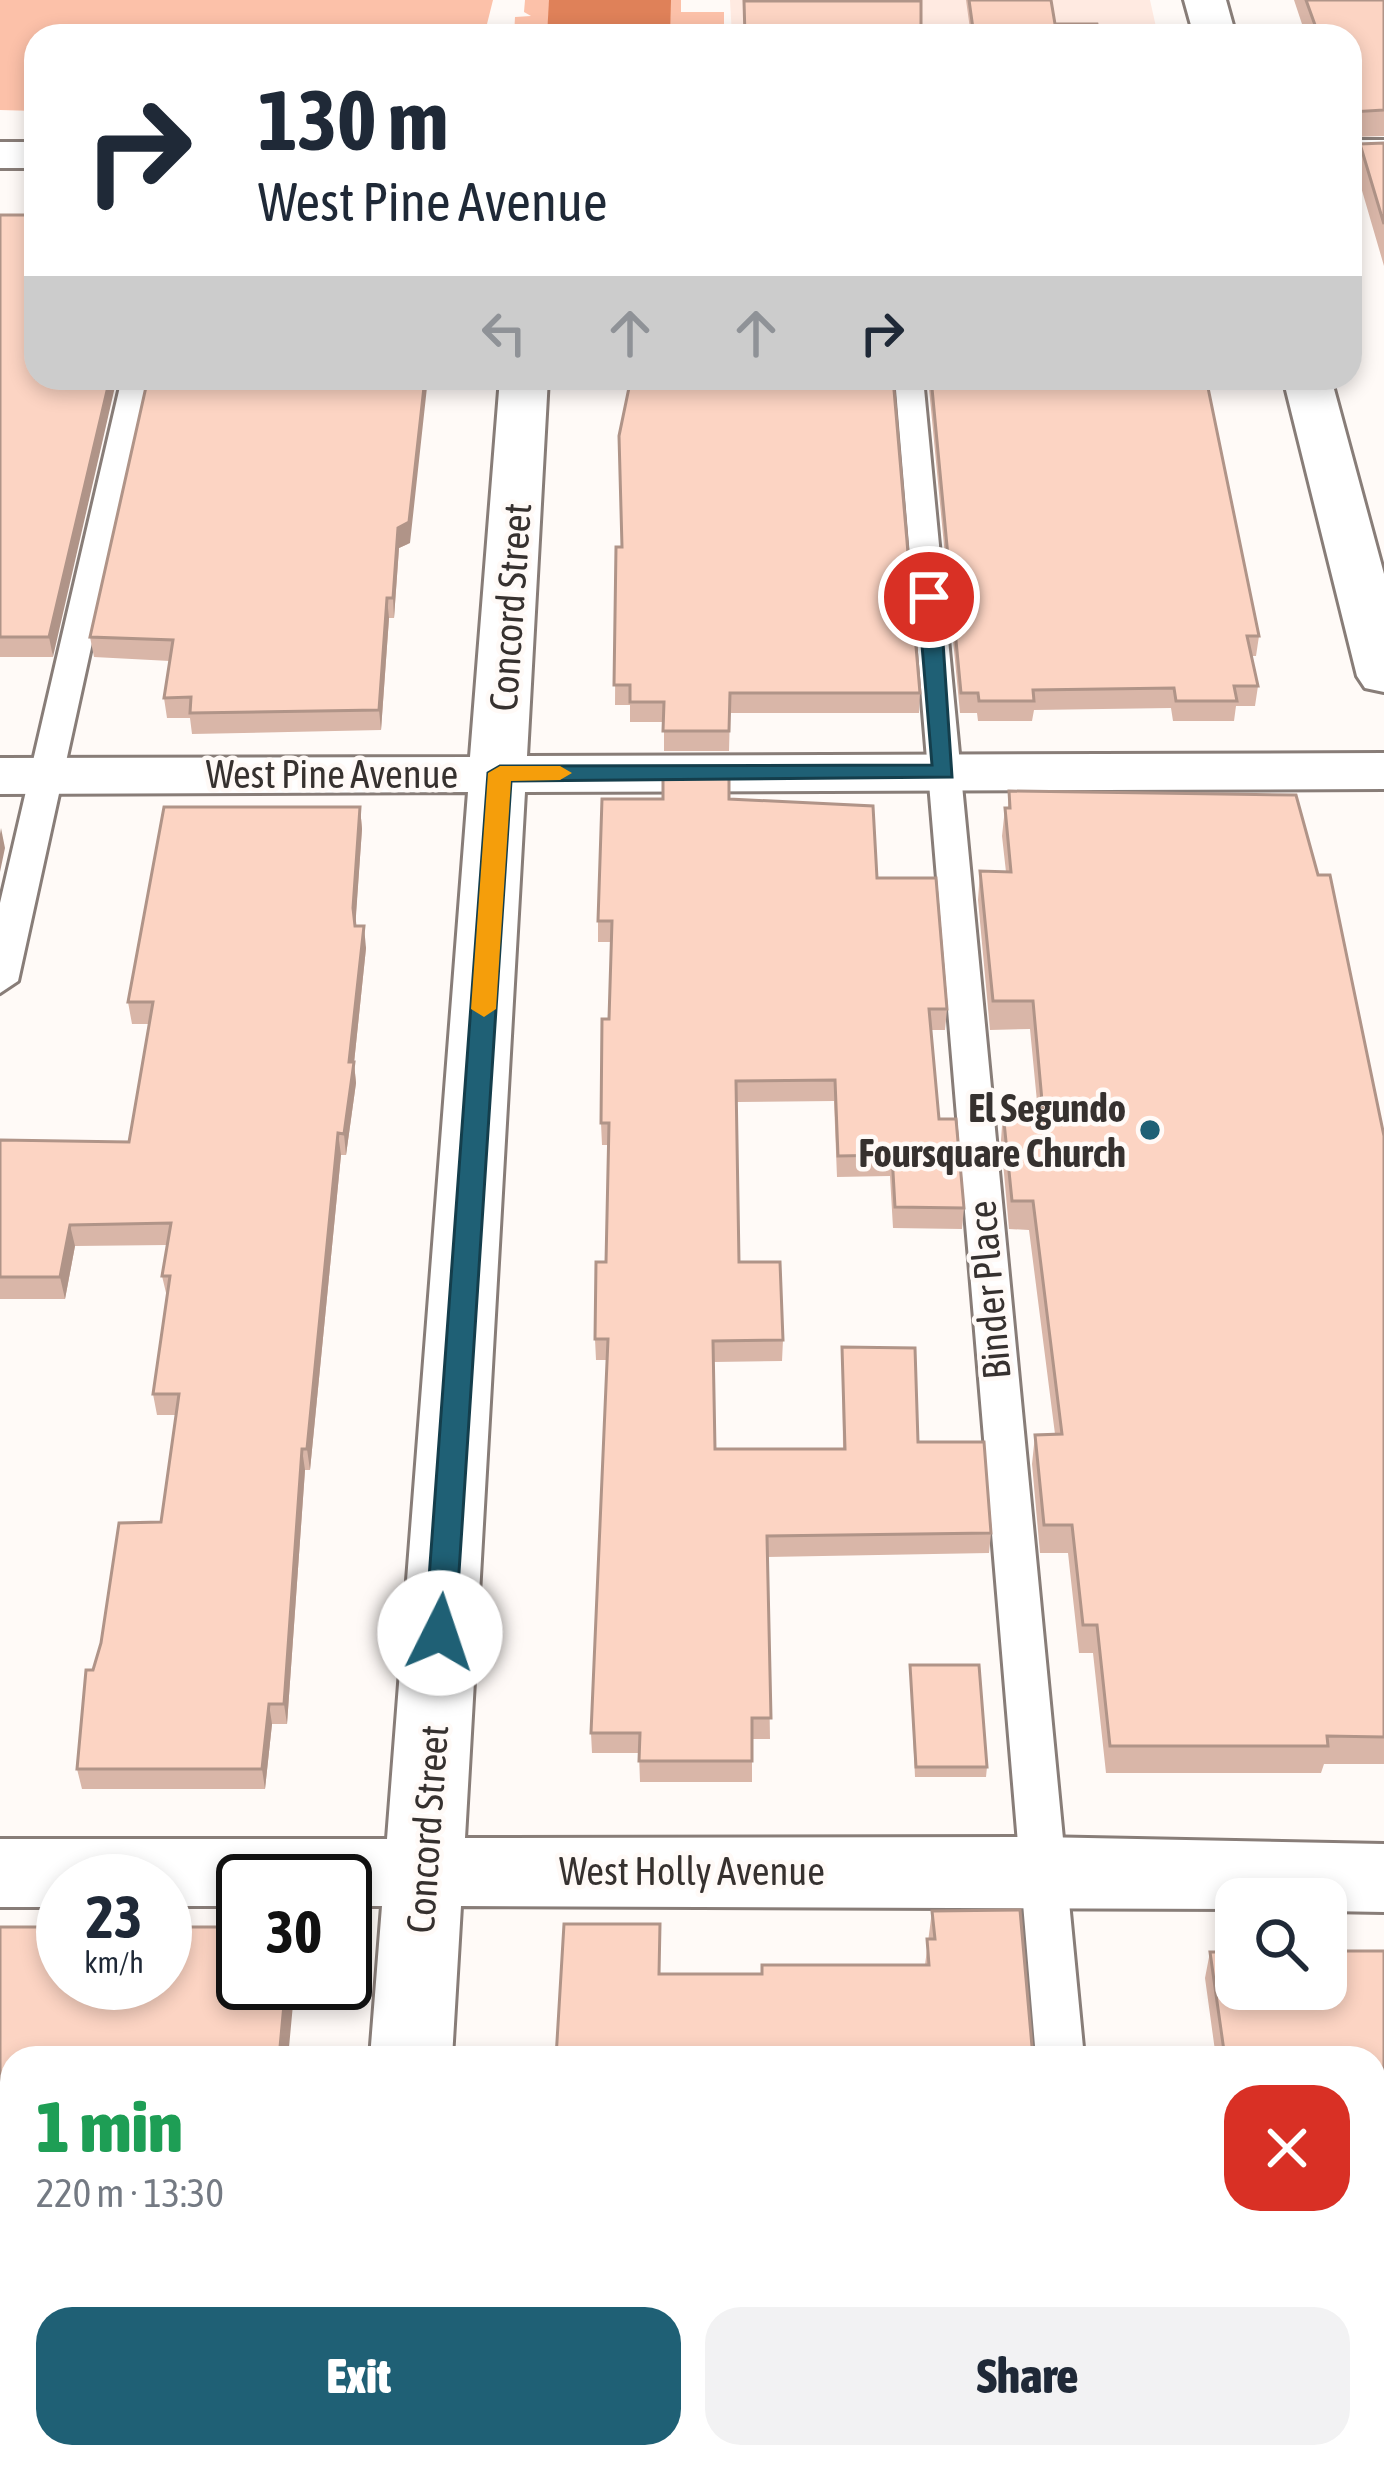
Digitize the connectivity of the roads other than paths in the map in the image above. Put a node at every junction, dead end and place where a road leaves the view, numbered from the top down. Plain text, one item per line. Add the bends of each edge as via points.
1 (133, 390) edge
2 (523, 390) edge
3 (910, 390) edge
4 (1310, 390) edge
5 (1384, 676) edge
6 (1384, 771) edge
7 (944, 772) junction
8 (500, 773) junction
9 (23, 776) edge
10 (0, 982) edge
11 (424, 1871) junction
12 (1039, 1871) junction
13 (0, 1873) edge
14 (1384, 1878) edge
15 (412, 2046) edge
16 (1060, 2046) edge

1 - 9 lane
2 - 8 street, Concord Street
3 - 7 lane, Binder Place
4 - 5 street
6 - 7 street, West Pine Avenue
7 - 8 street, West Pine Avenue
7 - 12 lane, Binder Place
8 - 9 street, West Pine Avenue
8 - 11 street, Concord Street
9 - 10 lane
11 - 12 street, West Holly Avenue
11 - 13 street, West Holly Avenue
11 - 15 street, Concord Street
12 - 14 street, West Holly Avenue
12 - 16 lane, Binder Place

